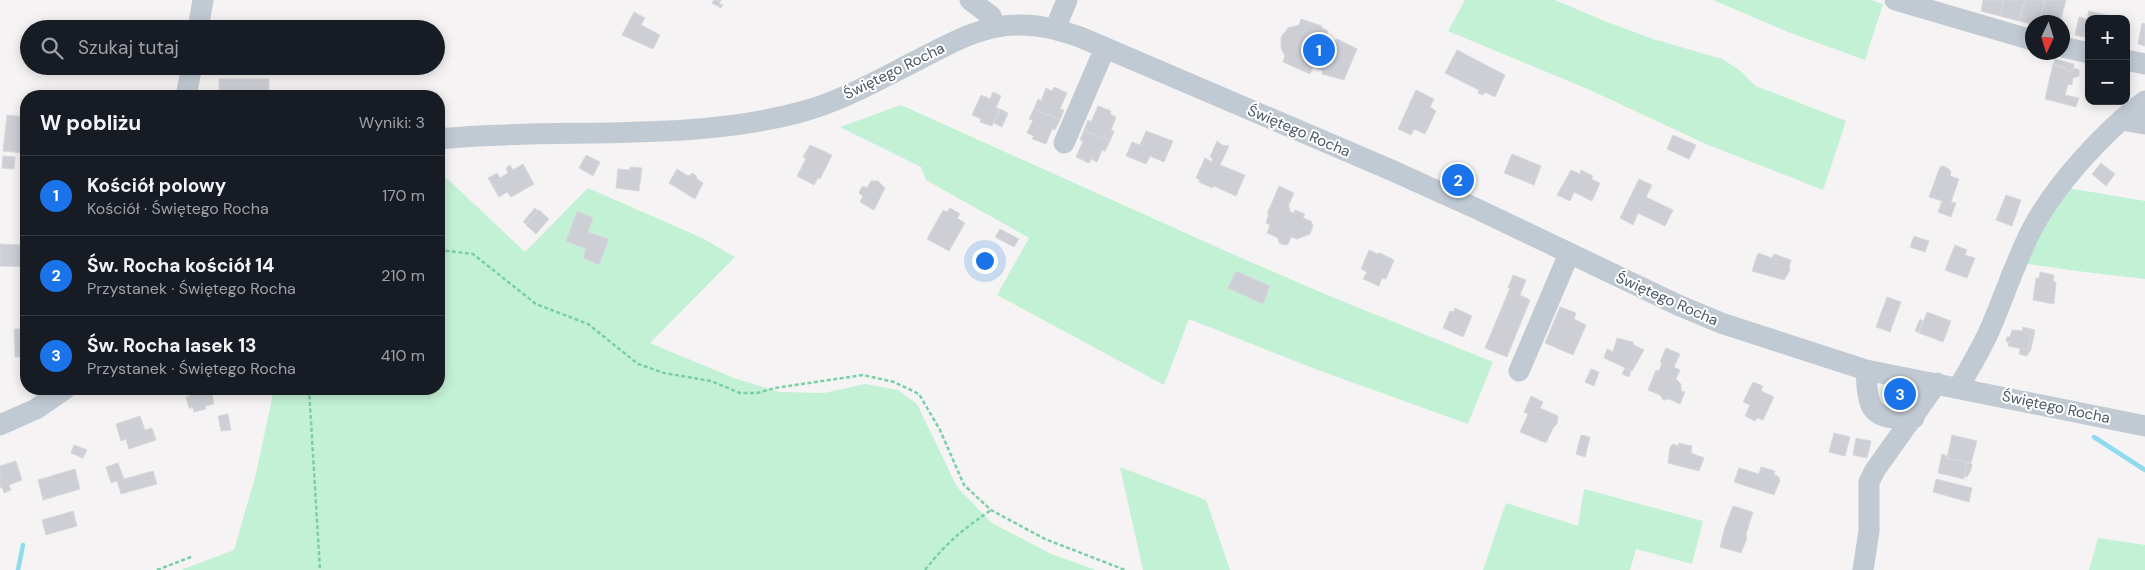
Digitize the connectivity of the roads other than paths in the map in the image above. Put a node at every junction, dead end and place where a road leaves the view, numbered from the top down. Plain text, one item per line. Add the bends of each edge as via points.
1 (203, 0) edge
2 (970, 0) edge
3 (1895, 0) edge
4 (1070, 2) edge
5 (200, 20) edge
6 (996, 27) junction
7 (1055, 29) junction
8 (2025, 38) edge
9 (1105, 48) junction
10 (2070, 49) edge
11 (2085, 52) edge
12 (2130, 61) edge
13 (2145, 64) edge
14 (190, 75) edge
15 (187, 90) edge
16 (2145, 101) edge
17 (2121, 120) junction
18 (2145, 124) edge
19 (445, 139) edge
20 (1064, 143) dead end
21 (1569, 254) junction
22 (1866, 370) junction
23 (1519, 371) dead end
24 (1937, 383) junction
25 (1959, 387) junction
26 (56, 395) edge
27 (1914, 418) junction
28 (0, 425) edge
29 (2145, 426) edge
30 (1862, 570) edge

1 - 5 street
2 - 6 street via 991,16
3 - 8 street
4 - 7 street
6 - 7 street, Świętego Rocha via 1026,25
6 - 19 street, Świętego Rocha via 962,38 841,98 776,118 719,127
7 - 9 street, Świętego Rocha
9 - 20 street
9 - 21 street, Świętego Rocha via 1391,170
10 - 11 street
12 - 13 street
14 - 15 street
16 - 17 street
17 - 18 street
17 - 25 street via 2054,195 2033,228 1990,329
21 - 22 street, Świętego Rocha via 1721,323
21 - 23 street
22 - 24 street, Świętego Rocha
22 - 27 street via 1871,407 1878,414 1893,419
24 - 25 street, Świętego Rocha
24 - 27 street
25 - 29 street, Świętego Rocha
26 - 28 street via 36,409
27 - 30 street via 1869,482 1869,531

